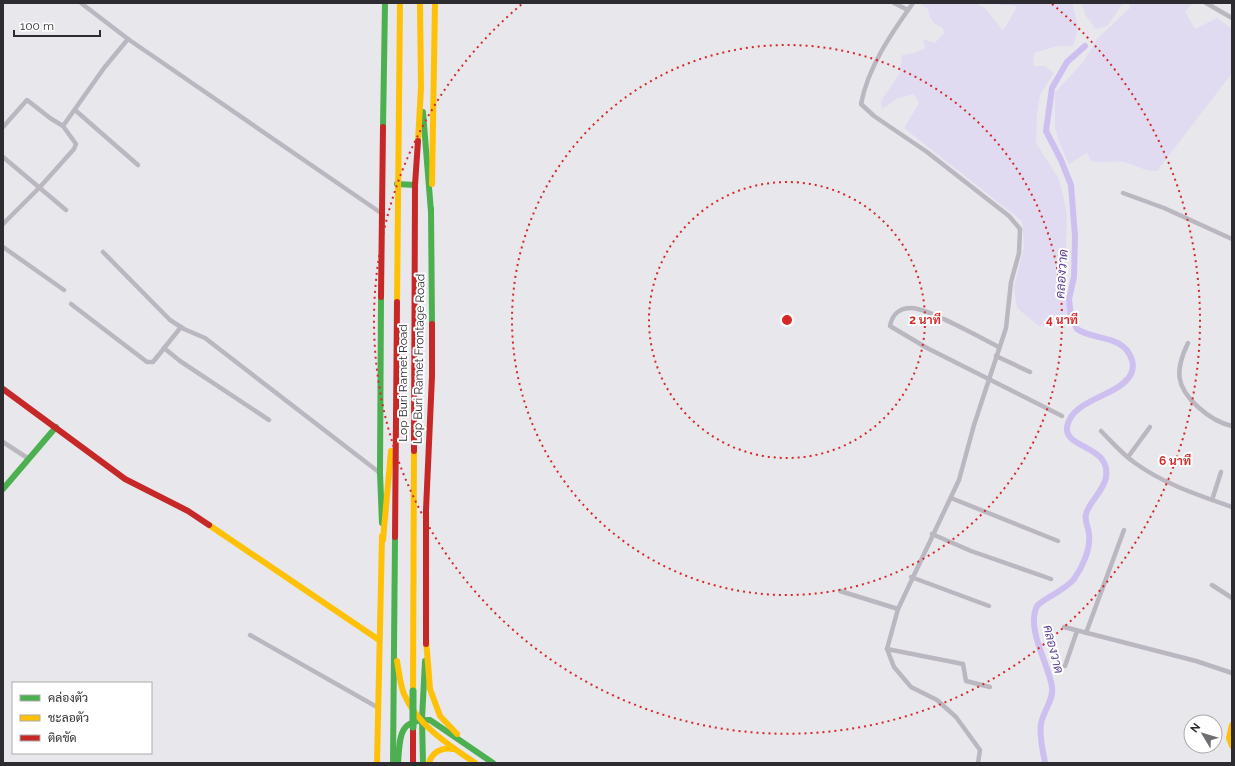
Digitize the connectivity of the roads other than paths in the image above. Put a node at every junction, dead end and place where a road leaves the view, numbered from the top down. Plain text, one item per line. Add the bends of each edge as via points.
1 (81, 3) edge
2 (894, 3) edge
3 (912, 3) edge
4 (1206, 3) edge
5 (385, 4) edge
6 (400, 4) edge
7 (420, 5) edge
8 (435, 6) edge
9 (908, 10) junction
10 (1232, 18) edge
11 (128, 39) junction
12 (421, 88) junction
13 (75, 110) junction
14 (63, 126) junction
15 (3, 127) edge
16 (3, 157) edge
17 (138, 165) dead end
18 (397, 184) junction
19 (415, 185) junction
20 (40, 187) junction
21 (1123, 193) dead end
22 (66, 210) dead end
23 (431, 212) junction
24 (380, 213) junction
25 (3, 224) edge
26 (1232, 239) edge
27 (3, 247) edge
28 (103, 252) dead end
29 (64, 290) dead end
30 (71, 304) dead end
31 (181, 327) junction
32 (1188, 343) dead end
33 (999, 347) junction
34 (164, 348) junction
35 (996, 356) junction
36 (1030, 372) dead end
37 (989, 378) junction
38 (3, 388) edge
39 (395, 400) junction
40 (1062, 416) dead end
41 (269, 420) dead end
42 (1232, 426) edge
43 (56, 427) junction
44 (1150, 427) dead end
45 (1101, 431) dead end
46 (3, 442) edge
47 (1128, 457) junction
48 (29, 459) junction
49 (1221, 472) dead end
50 (380, 473) junction
51 (3, 489) edge
52 (951, 498) junction
53 (1212, 500) junction
54 (1232, 507) edge
55 (1124, 530) dead end
56 (932, 534) junction
57 (383, 540) junction
58 (1058, 541) dead end
59 (911, 577) junction
60 (1051, 579) dead end
61 (1212, 585) dead end
62 (840, 591) dead end
63 (1232, 598) edge
64 (989, 606) dead end
65 (898, 608) junction
66 (1064, 627) dead end
67 (1077, 631) junction
68 (1086, 634) junction
69 (250, 635) dead end
70 (426, 639) junction
71 (379, 640) junction
72 (394, 648) junction
73 (887, 649) junction
74 (1065, 666) dead end
75 (1232, 673) edge
76 (990, 687) dead end
77 (377, 707) junction
78 (422, 719) junction
79 (1232, 725) edge
80 (464, 742) junction
81 (1232, 746) edge
82 (458, 751) junction
83 (377, 763) edge
84 (393, 763) edge
85 (398, 763) edge
86 (413, 763) edge
87 (423, 763) edge
88 (429, 763) edge
89 (475, 763) edge
90 (494, 763) edge
91 (978, 763) edge

1 - 11 street
2 - 9 street
3 - 9 street
4 - 10 street
5 - 24 main road
6 - 18 main road, Lop Buri Ramet Road
7 - 12 main road, Lop Buri Ramet Road
8 - 23 main road, Lop Buri Ramet Frontage Road
9 - 33 street via 886,43 864,88 861,104 1009,216 1020,229 1019,253 1006,328
11 - 13 street
11 - 24 street
12 - 19 main road, Lop Buri Ramet Road
12 - 23 main road
13 - 14 street
13 - 17 street
14 - 15 street via 27,100
14 - 20 street via 76,144
16 - 20 street
18 - 19 main road
18 - 39 main road, Lop Buri Ramet Road
19 - 86 main road, Lop Buri Ramet Road, bridge
20 - 22 street
20 - 25 street
21 - 26 street via 1164,208
23 - 70 main road, Lop Buri Ramet Frontage Road via 432,376 426,510
24 - 50 main road
27 - 29 street
28 - 31 street via 170,320
30 - 34 street via 147,362 153,362
31 - 34 street
31 - 50 street via 205,338
32 - 42 street via 1179,372 1184,391 1206,414
33 - 35 street
33 - 37 street via 946,321 912,308 899,310 891,320 890,326 933,351
34 - 41 street
35 - 36 street
35 - 37 street
37 - 40 street
37 - 52 street via 959,480
38 - 43 main road
39 - 57 main road
39 - 72 main road, Lop Buri Ramet Road
43 - 48 main road
43 - 71 main road via 125,479 188,511
44 - 47 street
45 - 47 street
46 - 48 street
47 - 53 street via 1172,484
48 - 51 main road
49 - 53 street
50 - 57 main road
52 - 56 street
52 - 58 street
53 - 54 street
55 - 68 street
56 - 59 street
56 - 60 street via 971,551
57 - 71 main road
59 - 64 street
59 - 65 street
61 - 63 street
62 - 65 street
65 - 73 street
66 - 67 street
67 - 68 street
67 - 74 street
68 - 75 street via 1196,661
69 - 77 street
70 - 78 main road, Lop Buri Ramet Frontage Road
70 - 80 main road via 430,689 434,702 440,716
71 - 77 main road
72 - 78 main road via 401,686 406,698
72 - 84 main road, Lop Buri Ramet Road
73 - 76 street via 963,664 966,681
73 - 91 street via 894,667 911,687 937,700 956,717 980,750
77 - 83 main road
78 - 80 main road via 430,720
78 - 82 main road
78 - 85 main road via 404,726 400,733
78 - 87 main road, Lop Buri Ramet Frontage Road
79 - 81 main road via 1229,738
80 - 90 main road
82 - 88 main road via 440,749
82 - 89 main road

